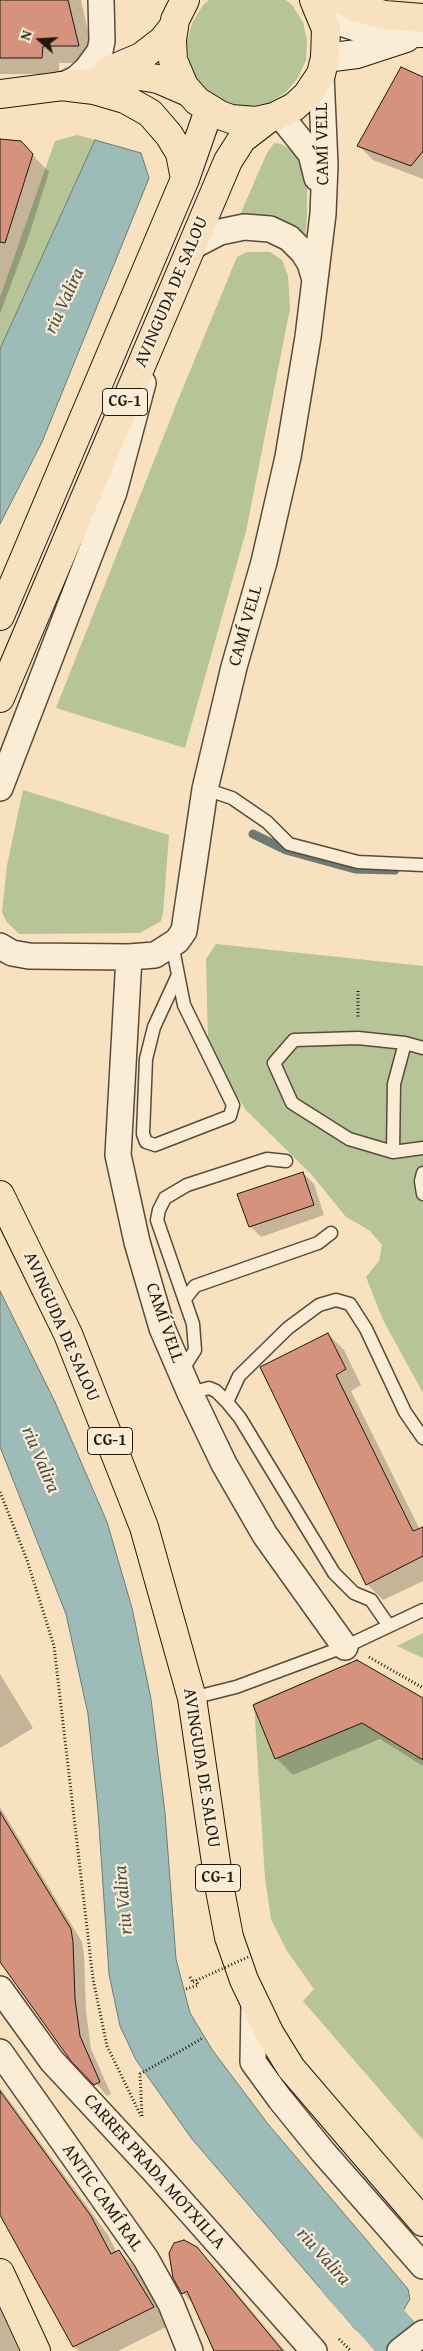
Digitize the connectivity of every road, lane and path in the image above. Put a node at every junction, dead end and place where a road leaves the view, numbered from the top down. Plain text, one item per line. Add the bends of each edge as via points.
1 (100, 0) edge
2 (342, 0) edge
3 (314, 1) edge
4 (179, 7) edge
5 (423, 28) edge
6 (323, 66) junction
7 (61, 86) junction
8 (182, 88) junction
9 (0, 94) edge
10 (209, 110) junction
11 (274, 117) junction
12 (185, 179) junction
13 (323, 214) junction
14 (191, 247) junction
15 (316, 283) junction
16 (156, 327) junction
17 (0, 616) edge
18 (0, 698) edge
19 (0, 788) edge
20 (204, 789) junction
21 (423, 865) edge
22 (177, 941) junction
23 (0, 946) edge
24 (129, 957) junction
25 (178, 975) junction
26 (358, 991) dead end
27 (358, 1038) junction
28 (405, 1043) junction
29 (423, 1048) edge
30 (423, 1148) edge
31 (393, 1152) junction
32 (286, 1162) dead end
33 (423, 1173) edge
34 (423, 1194) edge
35 (0, 1195) edge
36 (330, 1233) dead end
37 (184, 1299) junction
38 (186, 1383) junction
39 (227, 1402) junction
40 (423, 1438) edge
41 (0, 1492) edge
42 (423, 1610) edge
43 (389, 1626) junction
44 (347, 1646) junction
45 (423, 1688) edge
46 (192, 1698) junction
47 (248, 1957) dead end
48 (190, 1977) dead end
49 (194, 1981) junction
50 (0, 1989) edge
51 (186, 1989) dead end
52 (254, 2004) junction
53 (203, 2038) dead end
54 (0, 2052) edge
55 (140, 2074) dead end
56 (142, 2118) dead end
57 (423, 2222) edge
58 (423, 2266) edge
59 (0, 2274) edge
60 (423, 2332) edge
61 (36, 2351) edge
62 (190, 2351) edge
63 (314, 2351) edge
64 (400, 2351) edge

1 - 7 street via 100,51 76,79
2 - 5 main road via 357,8
3 - 5 main road via 345,23 362,29 391,34
3 - 6 main road via 326,29
4 - 7 main road via 163,40 141,57
4 - 8 main road via 174,60
5 - 6 main road
6 - 11 main road, CG-1 via 307,95 294,107
6 - 13 street, CAMÍ VELL
7 - 8 main road via 140,76
7 - 9 main road
7 - 12 main road via 94,90 125,99 150,114 169,134 180,153
8 - 10 main road
10 - 11 main road via 231,119 256,121
10 - 12 main road, CG-1
11 - 13 street, CAMÍ VELL via 311,154
11 - 14 main road, AVINGUDA DE SALOU / CG-1 via 242,139 228,160
12 - 17 main road, AVINGUDA DE SALOU / CG-1
13 - 15 street, CAMÍ VELL
14 - 15 street, CAMÍ VELL via 220,232 244,227 270,229 289,238 303,252
14 - 16 main road, AVINGUDA DE SALOU / CG-1
15 - 20 street, CAMÍ VELL via 288,457
16 - 18 main road, AVINGUDA DE SALOU / CG-1
16 - 19 street via 114,492
20 - 21 lane via 232,798 267,822 289,844 358,862
20 - 22 street, CAMÍ VELL via 190,876 188,912 184,931
22 - 24 street via 155,955
22 - 25 lane via 174,954
23 - 24 street via 12,953 30,956
24 - 38 street, CAMÍ VELL via 118,1155 140,1252 162,1328
25 - 25 lane via 184,1005 233,1105 230,1116 155,1145 146,1142 143,1134 146,1059 154,1027
26 - 27 path
27 - 28 lane
27 - 31 lane via 294,1040 274,1063 292,1103 350,1139
28 - 29 lane
28 - 31 lane via 394,1084
30 - 31 lane
32 - 37 lane via 267,1159 187,1185 165,1198 157,1220
33 - 34 lane via 420,1181
35 - 46 main road, AVINGUDA DE SALOU / CG-1 via 68,1334 144,1526
36 - 37 lane via 318,1243 195,1286
37 - 38 lane via 193,1324 195,1350
38 - 39 lane via 210,1388
38 - 44 street, CAMÍ VELL via 224,1464 265,1536
39 - 40 lane via 239,1376 288,1328 319,1305 336,1300 350,1304 366,1329 405,1412
39 - 43 lane via 240,1418 334,1573 354,1593 371,1600
41 - 56 path via 27,1560 54,1646 93,1979 106,2046
42 - 43 lane
43 - 44 lane
44 - 45 path
44 - 46 lane via 236,1687
46 - 52 main road, AVINGUDA DE SALOU / CG-1 via 229,1936
47 - 49 path, bridge
48 - 49 path
49 - 51 path via 198,1985
50 - 63 street, CARRER PRADA MOTXILLA via 52,2061
52 - 57 main road, AVINGUDA DE SALOU / CG-1 via 291,2068
52 - 58 street via 253,2062 286,2107
53 - 55 path
54 - 62 street, ANTIC CAMÍ RAL via 146,2259 171,2304
59 - 61 main road
60 - 64 street

